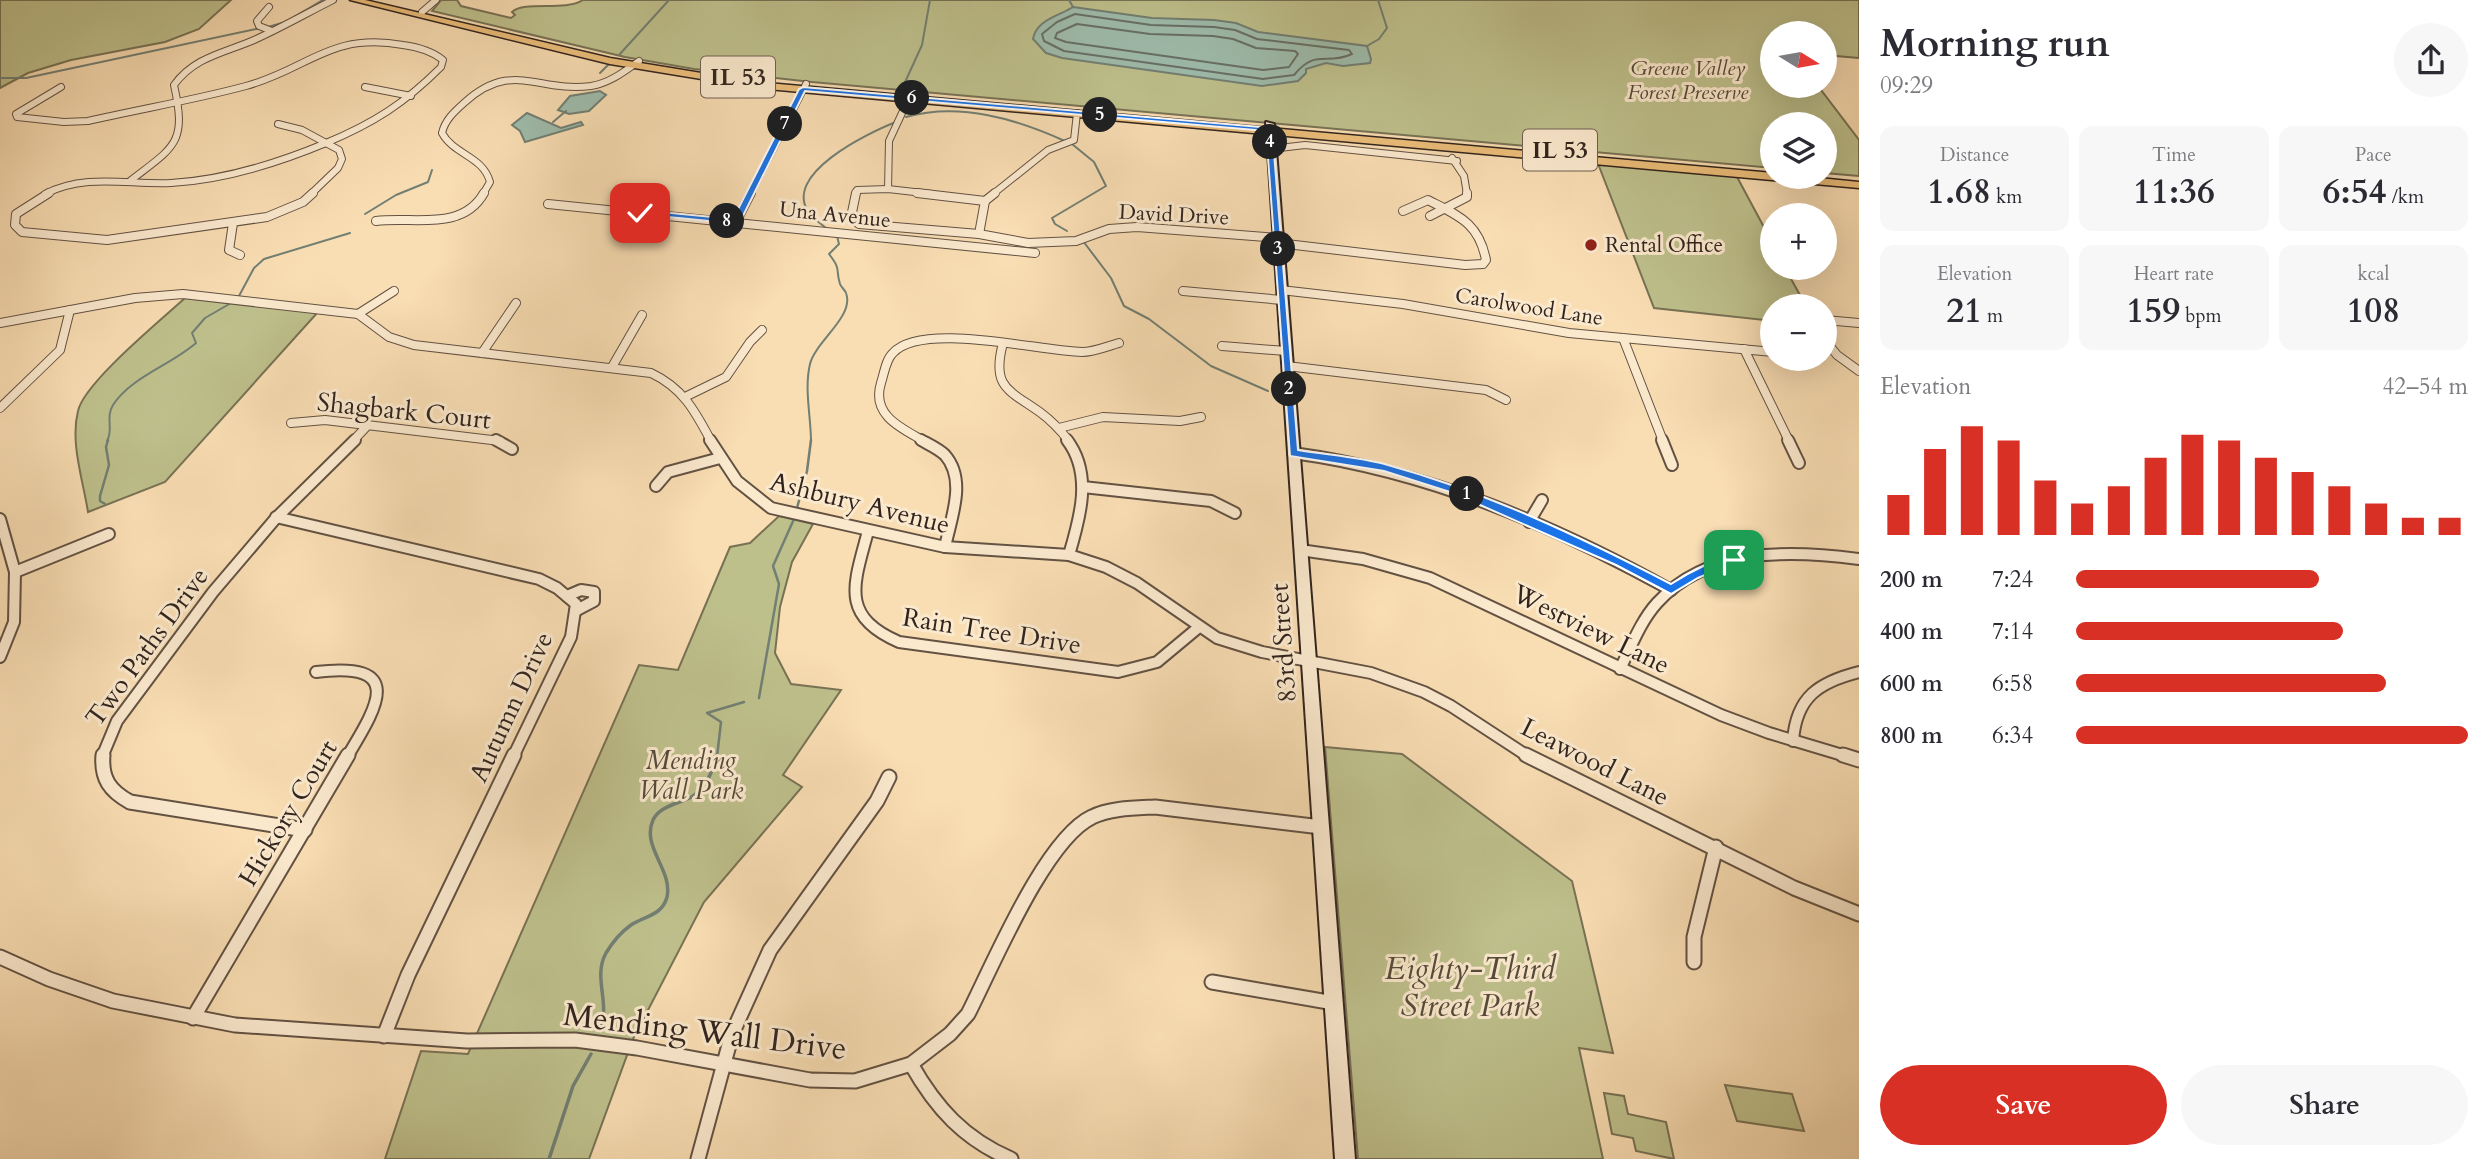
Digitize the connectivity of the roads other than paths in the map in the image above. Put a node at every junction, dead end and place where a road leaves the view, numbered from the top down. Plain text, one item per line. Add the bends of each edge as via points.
1 (333, 0) edge
2 (340, 0) edge
3 (354, 0) edge
4 (376, 0) edge
5 (436, 0) edge
6 (269, 8) dead end
7 (422, 12) junction
8 (272, 31) junction
9 (554, 45) junction
10 (636, 63) junction
11 (804, 86) junction
12 (61, 87) dead end
13 (365, 87) dead end
14 (411, 96) junction
15 (909, 98) junction
16 (178, 101) junction
17 (1077, 113) junction
18 (278, 124) dead end
19 (1269, 127) junction
20 (327, 142) junction
21 (1420, 143) junction
22 (1271, 149) junction
23 (1457, 161) junction
24 (1760, 169) edge
25 (1760, 175) edge
26 (1837, 176) edge
27 (1859, 178) edge
28 (130, 181) junction
29 (1837, 183) edge
30 (1859, 185) edge
31 (888, 189) junction
32 (1462, 199) junction
33 (985, 201) junction
34 (548, 204) dead end
35 (1443, 208) junction
36 (1403, 211) dead end
37 (1430, 216) dead end
38 (1468, 220) junction
39 (376, 221) dead end
40 (736, 222) junction
41 (233, 223) junction
42 (979, 234) junction
43 (1278, 240) junction
44 (1035, 253) dead end
45 (240, 255) dead end
46 (394, 291) dead end
47 (1183, 291) dead end
48 (1282, 295) junction
49 (516, 303) dead end
50 (71, 310) junction
51 (358, 314) junction
52 (642, 315) dead end
53 (1837, 321) edge
54 (0, 323) edge
55 (1859, 323) edge
56 (762, 330) dead end
57 (1623, 338) junction
58 (1119, 343) dead end
59 (1003, 344) junction
60 (1222, 346) dead end
61 (1744, 349) junction
62 (1760, 351) edge
63 (482, 353) junction
64 (1837, 355) edge
65 (1286, 359) junction
66 (612, 367) junction
67 (1859, 371) edge
68 (687, 396) junction
69 (1506, 400) dead end
70 (0, 408) edge
71 (1201, 417) dead end
72 (291, 423) dead end
73 (367, 426) junction
74 (1059, 428) junction
75 (512, 449) dead end
76 (1293, 453) junction
77 (720, 458) junction
78 (1799, 463) dead end
79 (1672, 465) dead end
80 (656, 486) dead end
81 (1083, 487) junction
82 (1542, 500) dead end
83 (1235, 513) dead end
84 (276, 517) junction
85 (0, 519) edge
86 (1529, 522) junction
87 (868, 531) junction
88 (109, 534) dead end
89 (945, 547) junction
90 (1300, 550) junction
91 (1069, 555) junction
92 (1859, 559) edge
93 (15, 572) junction
94 (1671, 590) junction
95 (567, 596) junction
96 (575, 611) junction
97 (1199, 627) junction
98 (0, 657) edge
99 (1309, 661) junction
100 (1620, 669) junction
101 (316, 672) dead end
102 (1859, 672) edge
103 (1793, 741) junction
104 (1859, 760) edge
105 (889, 777) dead end
106 (1321, 827) junction
107 (305, 830) junction
108 (1716, 847) junction
109 (1859, 914) edge
110 (0, 957) edge
111 (1694, 962) dead end
112 (1212, 982) dead end
113 (1334, 1003) junction
114 (193, 1018) junction
115 (384, 1036) junction
116 (723, 1063) junction
117 (911, 1064) junction
118 (698, 1159) edge
119 (1011, 1159) edge
120 (1345, 1159) edge

1 - 8 street
2 - 8 street
3 - 9 main road, IL 53
4 - 7 main road, IL 53
5 - 7 street
6 - 8 street via 257,22
7 - 9 main road, IL 53
8 - 16 street via 185,69 174,85
9 - 10 main road, IL 53
10 - 11 main road, IL 53 via 718,80
10 - 39 street via 592,86 522,78 478,89 442,132 446,141 486,169 490,182 482,196 458,219
11 - 15 main road, IL 53
11 - 19 main road, IL 53
11 - 40 street
12 - 16 street via 17,117 88,121
13 - 14 street
14 - 16 street via 443,60 426,50 372,39 335,46 267,80
14 - 20 street via 393,110
15 - 17 main road, IL 53
15 - 31 street via 890,141
16 - 28 street via 179,133 170,148
17 - 19 main road, IL 53
17 - 33 street via 1074,140 1048,150
18 - 20 street via 291,125
19 - 21 main road, IL 53
19 - 22 main road, 83rd Street
19 - 24 main road, IL 53
20 - 28 street via 206,180
20 - 41 street via 339,150 342,159 303,202 267,217
21 - 23 street via 1429,153
21 - 25 main road, IL 53
22 - 23 street via 1305,145
22 - 43 main road, 83rd Street
23 - 32 street, David Drive via 1468,189
26 - 27 main road
28 - 41 street via 88,179 65,184 40,195 16,214 15,225 22,232 107,240
29 - 30 main road
31 - 33 street
31 - 42 street, David Drive via 857,190 851,217 859,223
32 - 35 street
32 - 38 street, David Drive
33 - 42 street
34 - 40 street, Una Avenue
35 - 36 street via 1428,201
35 - 37 street
35 - 38 street
38 - 43 street, David Drive via 1484,245 1483,264 1313,250
40 - 44 street, Una Avenue
41 - 45 street via 229,250
42 - 43 street, David Drive via 1054,242 1137,227
43 - 48 main road, 83rd Street
46 - 51 street
47 - 48 street, Carolwood Lane
48 - 57 street, Carolwood Lane via 1403,304 1537,329
48 - 65 main road, 83rd Street
49 - 63 street
50 - 51 street via 174,294
50 - 54 street
50 - 70 street via 60,350
51 - 63 street, Ashbury Avenue via 397,341
52 - 66 street
53 - 55 street
56 - 68 street via 749,339 720,383
57 - 61 street, Carolwood Lane
57 - 79 street
58 - 59 street via 1085,352
59 - 74 street via 998,366 1002,384
59 - 89 street via 938,337 908,342 889,358 879,390 887,419 944,454 954,469 957,486
60 - 65 street
61 - 62 street, Carolwood Lane
61 - 78 street
63 - 66 street, Ashbury Avenue
64 - 67 street
65 - 69 street via 1486,390
65 - 76 main road, 83rd Street
66 - 68 street, Ashbury Avenue via 659,376
68 - 77 street, Ashbury Avenue
71 - 74 street via 1180,421 1103,418
72 - 73 street, Shagbark Court via 317,419
73 - 75 street, Shagbark Court via 498,440
73 - 84 street, Two Paths Drive
74 - 81 street via 1078,457
76 - 86 street via 1411,475
76 - 90 main road, 83rd Street
77 - 80 street via 668,472
77 - 87 street, Ashbury Avenue via 750,496 771,508
81 - 83 street via 1211,501
81 - 91 street via 1080,520
82 - 86 street
84 - 95 street via 539,579
84 - 107 street, Two Paths Drive via 117,721 102,748 102,768 114,793 131,802
85 - 93 street
86 - 94 street
87 - 89 street, Ashbury Avenue
87 - 97 street, Rain Tree Drive via 855,582 855,603 872,629 899,642 1118,672 1157,662
88 - 93 street
89 - 91 street, Ashbury Avenue
90 - 99 main road, 83rd Street
90 - 100 street, Westview Lane via 1363,559 1430,578
91 - 97 street, Ashbury Avenue via 1126,576
92 - 94 street via 1817,554 1758,556 1709,568
93 - 98 street via 14,622
94 - 100 street via 1649,613
95 - 96 street, Autumn Drive via 576,604
95 - 96 street via 581,590 594,592 594,601
96 - 115 street, Autumn Drive via 570,637 408,975
97 - 99 street, Ashbury Avenue via 1228,642
99 - 106 main road, 83rd Street
99 - 108 street, Leawood Lane via 1371,673 1414,688 1451,706 1532,759
100 - 103 street, Westview Lane via 1721,715
101 - 107 street, Hickory Court via 360,672 372,679 378,698
102 - 103 street via 1826,682 1807,696 1798,709
103 - 104 street, Westview Lane
105 - 116 street via 877,801 770,950
106 - 113 main road, 83rd Street
106 - 117 street, Mending Wall Drive via 1155,807 1092,817 1065,838 1046,862 968,1014
107 - 114 street, Hickory Court
108 - 109 street, Leawood Lane via 1794,888
108 - 111 street via 1694,937
110 - 114 street, Mending Wall Drive via 113,1001
112 - 113 street
113 - 120 main road, 83rd Street
114 - 115 street, Mending Wall Drive via 283,1030
115 - 116 street, Mending Wall Drive via 575,1040
116 - 117 street, Mending Wall Drive via 831,1082 855,1081
116 - 118 street
117 - 119 street via 946,1119 976,1144

